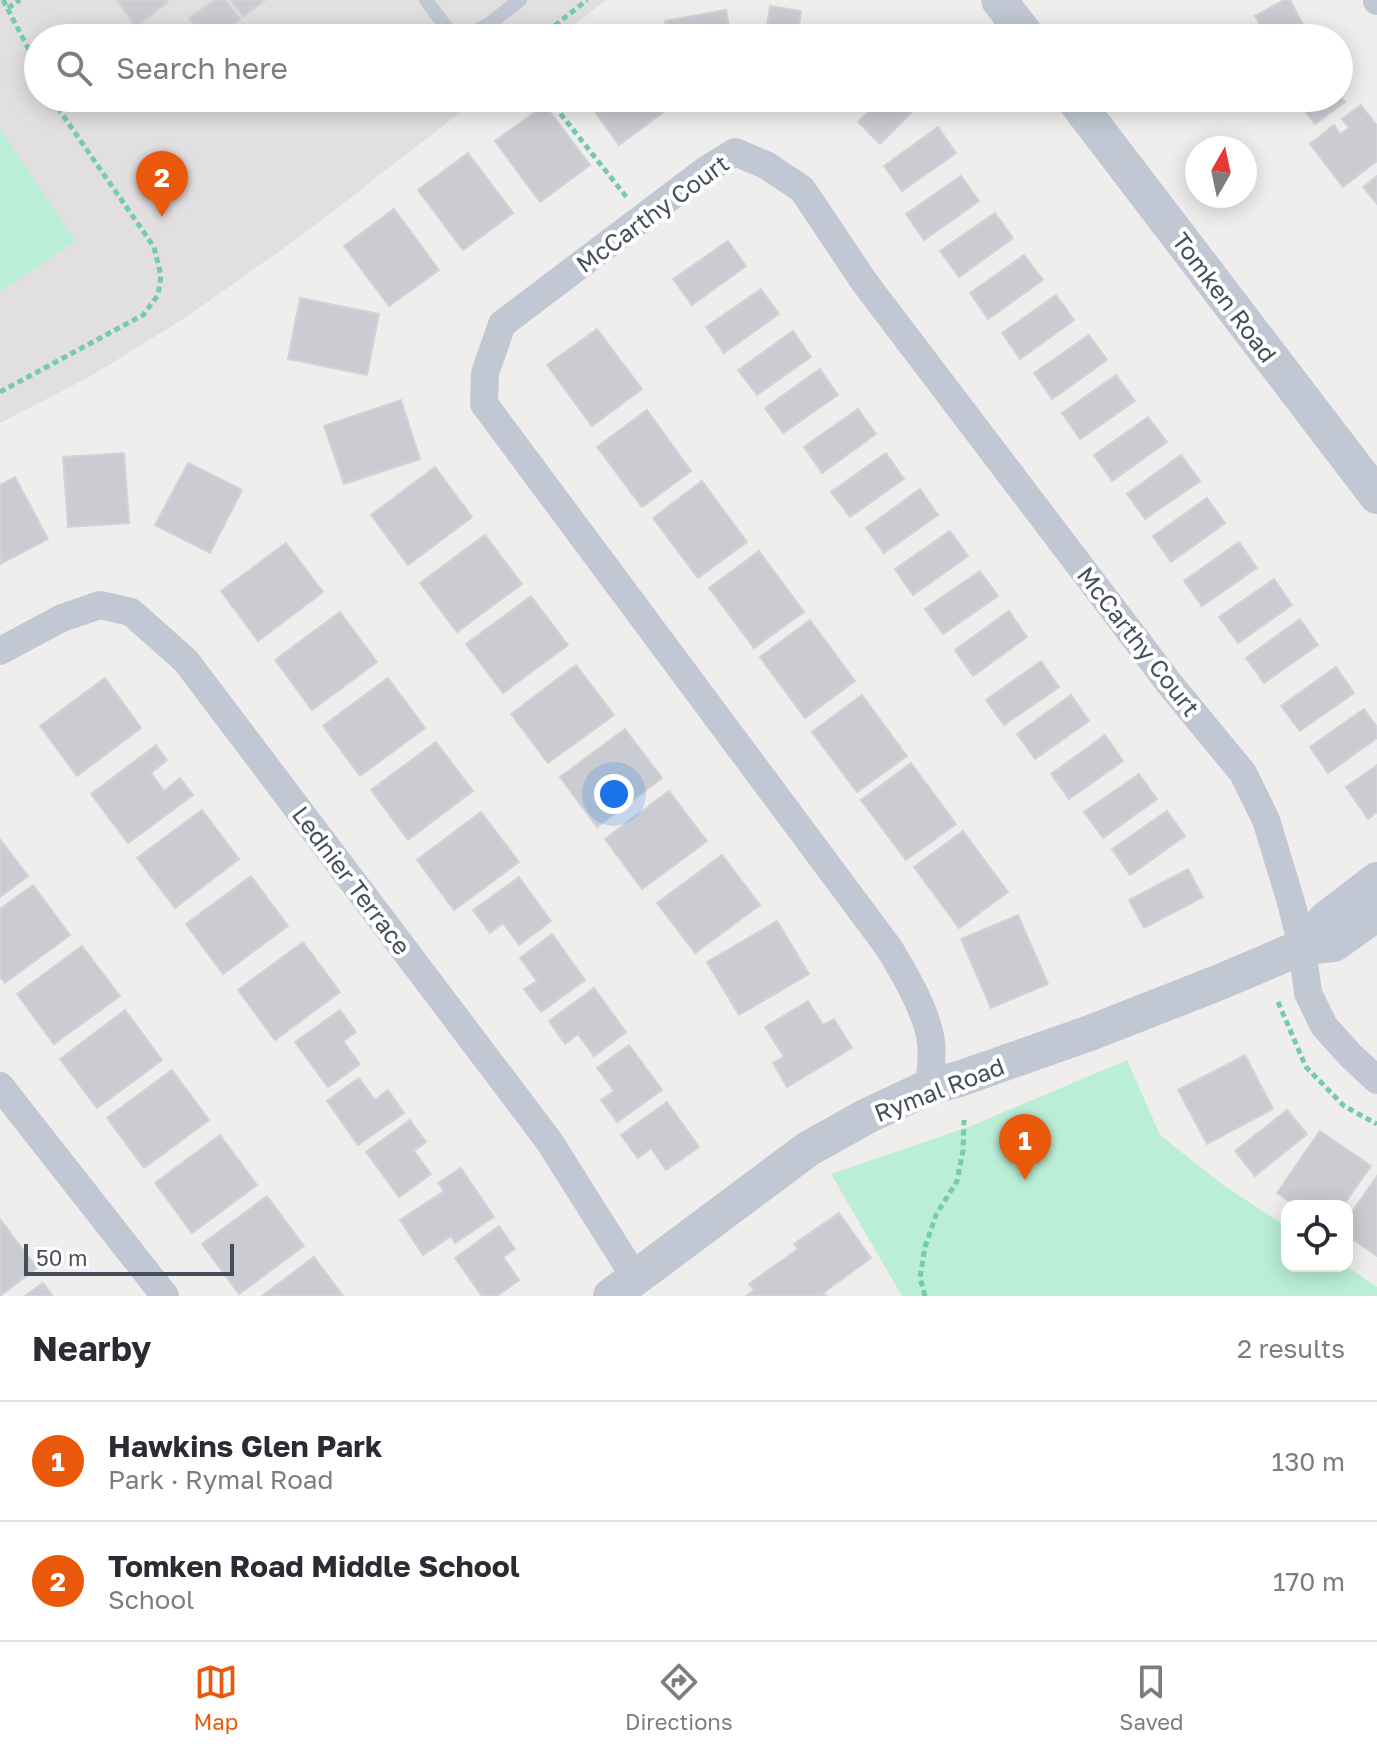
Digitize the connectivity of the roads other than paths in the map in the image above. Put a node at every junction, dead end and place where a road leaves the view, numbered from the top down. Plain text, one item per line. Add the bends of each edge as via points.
1 (426, 0) edge
2 (520, 0) edge
3 (999, 0) edge
4 (444, 24) edge
5 (489, 24) edge
6 (1017, 24) edge
7 (1084, 112) edge
8 (1377, 496) edge
9 (0, 651) edge
10 (1377, 880) edge
11 (1377, 913) edge
12 (1302, 947) junction
13 (1377, 1080) edge
14 (0, 1086) edge
15 (929, 1087) junction
16 (624, 1287) edge
17 (165, 1296) edge

1 - 4 lane
2 - 5 lane
3 - 6 street
7 - 8 street, Tomken Road
9 - 16 street, Lednier Terrace via 62,618 100,605 131,612 186,661 549,1141
10 - 12 street, Rymal Road via 1326,919
11 - 12 street, Rymal Road via 1334,944
12 - 13 street via 1308,993 1324,1026
12 - 15 street, Rymal Road via 1090,1033
12 - 15 street, McCarthy Court via 1266,820 1243,773 884,308 802,189 735,152 502,324 485,373 484,404 889,948 912,987 929,1033
14 - 17 street
15 - 16 street, Rymal Road via 808,1149

